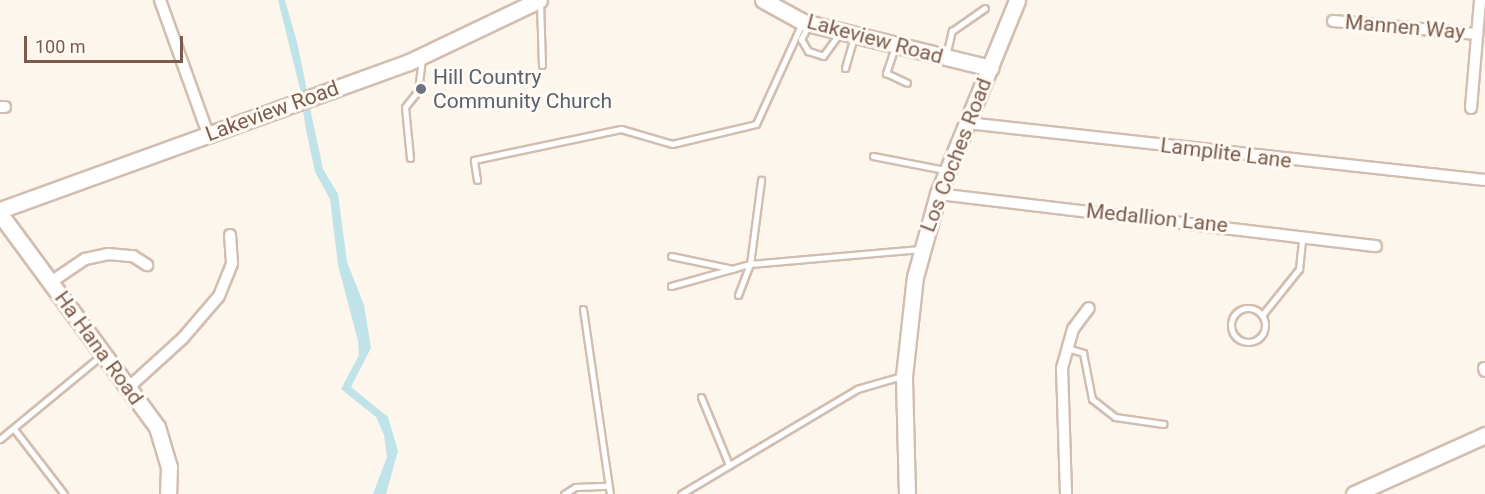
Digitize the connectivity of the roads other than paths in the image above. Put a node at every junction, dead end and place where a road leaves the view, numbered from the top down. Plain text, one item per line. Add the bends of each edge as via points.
1 (160, 0) edge
2 (540, 0) edge
3 (763, 0) edge
4 (1017, 0) edge
5 (1480, 0) edge
6 (985, 8) dead end
7 (1333, 21) dead end
8 (806, 22) junction
9 (848, 33) junction
10 (1477, 34) junction
11 (896, 45) junction
12 (422, 56) junction
13 (946, 57) junction
14 (542, 65) dead end
15 (845, 68) dead end
16 (990, 68) junction
17 (907, 83) dead end
18 (1471, 108) dead end
19 (968, 123) junction
20 (208, 134) junction
21 (873, 156) dead end
22 (410, 158) dead end
23 (946, 171) junction
24 (477, 180) dead end
25 (761, 180) dead end
26 (1485, 180) edge
27 (938, 194) junction
28 (0, 212) edge
29 (230, 235) dead end
30 (1302, 238) junction
31 (1376, 246) dead end
32 (921, 249) junction
33 (671, 256) dead end
34 (750, 264) junction
35 (147, 265) dead end
36 (735, 270) junction
37 (51, 282) junction
38 (671, 286) dead end
39 (738, 295) dead end
40 (1089, 308) dead end
41 (583, 309) dead end
42 (1263, 314) junction
43 (1066, 348) junction
44 (104, 354) junction
45 (904, 376) junction
46 (128, 388) junction
47 (701, 398) dead end
48 (1163, 424) dead end
49 (14, 429) junction
50 (1485, 435) edge
51 (0, 439) edge
52 (729, 465) junction
53 (608, 486) junction
54 (1361, 492) edge
55 (64, 494) edge
56 (168, 494) edge
57 (564, 494) edge
58 (610, 494) edge
59 (681, 494) edge
60 (907, 494) edge
61 (1066, 494) edge

1 - 20 street
2 - 12 street, Lakeview Road
2 - 14 lane
3 - 8 street, Lakeview Road
4 - 16 street, Los Coches Road
5 - 10 street
6 - 13 lane via 952,31
7 - 10 street, Mannen Way
8 - 9 street, Lakeview Road
8 - 9 lane via 801,39 808,51 824,56
8 - 24 lane via 756,124 672,144 621,129 474,160
9 - 11 street, Lakeview Road
9 - 15 lane
10 - 18 street
11 - 13 street, Lakeview Road
11 - 17 lane via 886,73
12 - 20 street, Lakeview Road
12 - 22 lane via 418,91 405,107
13 - 16 street, Lakeview Road
16 - 19 street, Los Coches Road
19 - 23 street, Los Coches Road
19 - 26 street, Lamplite Lane
20 - 28 street, Lakeview Road
21 - 23 lane
23 - 27 street, Los Coches Road
25 - 34 lane
27 - 30 street, Medallion Lane
27 - 32 street, Los Coches Road
28 - 37 street, Ha Hana Road
29 - 46 street via 232,263 219,296 183,338
30 - 31 street, Medallion Lane
30 - 42 lane via 1299,269
32 - 34 lane
32 - 45 street, Los Coches Road via 909,305
33 - 36 lane
34 - 36 lane
34 - 39 lane
35 - 37 street via 133,256 108,254 85,259
36 - 38 lane
37 - 44 street, Ha Hana Road
40 - 43 street
41 - 53 lane
42 - 42 lane via 1257,308 1233,316 1235,338 1257,338 1266,327
43 - 48 lane via 1083,353 1092,399 1114,417
43 - 61 street
44 - 46 street, Ha Hana Road
44 - 49 lane
45 - 52 lane via 857,389
45 - 60 street, Los Coches Road
46 - 56 street, Ha Hana Road via 161,438 169,467
47 - 52 lane
49 - 51 lane
49 - 55 lane
50 - 54 street
52 - 59 lane
53 - 57 lane via 574,487
53 - 58 lane

